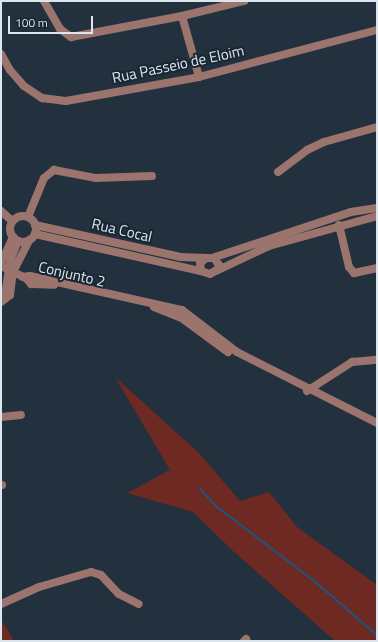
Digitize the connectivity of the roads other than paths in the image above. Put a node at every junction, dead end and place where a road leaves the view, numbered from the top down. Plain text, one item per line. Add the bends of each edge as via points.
1 (44, 1) edge
2 (244, 1) edge
3 (182, 16) junction
4 (377, 30) edge
5 (1, 54) edge
6 (199, 77) junction
7 (377, 127) edge
8 (278, 172) dead end
9 (152, 176) dead end
10 (377, 208) edge
11 (1, 211) edge
12 (377, 216) edge
13 (28, 217) junction
14 (12, 222) junction
15 (35, 225) junction
16 (339, 225) junction
17 (32, 237) junction
18 (16, 239) junction
19 (208, 259) junction
20 (6, 268) edge
21 (377, 268) edge
22 (201, 271) junction
23 (216, 271) junction
24 (1, 301) edge
25 (377, 360) edge
26 (308, 390) junction
27 (21, 415) dead end
28 (1, 417) edge
29 (377, 423) edge
30 (1, 604) edge
31 (139, 604) dead end

1 - 3 street via 60,29 71,37
2 - 3 street
3 - 6 street
4 - 6 street, Rua Passeio de Eloim
5 - 6 street, Rua Passeio de Eloim via 10,70 24,86 39,96 54,101 73,100
7 - 8 street via 324,142 307,150
9 - 13 street via 96,178 54,170 44,178
10 - 19 street, Rua Cocal via 356,211
11 - 14 street
12 - 16 street
13 - 14 street via 16,218
13 - 15 street
14 - 18 street via 10,227
15 - 17 street
15 - 19 street, Rua Cocal via 180,257
16 - 21 street via 349,266 354,273
16 - 23 street via 269,246
17 - 18 street
17 - 20 street
17 - 22 street, Rua Cocal
18 - 20 street
19 - 22 street via 200,263
19 - 23 street via 219,265
20 - 24 street via 6,289
20 - 26 street, Conjunto 2 via 25,277 187,312 236,354
22 - 23 street via 208,274
25 - 26 street via 352,362
26 - 29 street, Conjunto 2
27 - 28 street
30 - 31 street via 39,588 91,572 101,575 119,594

